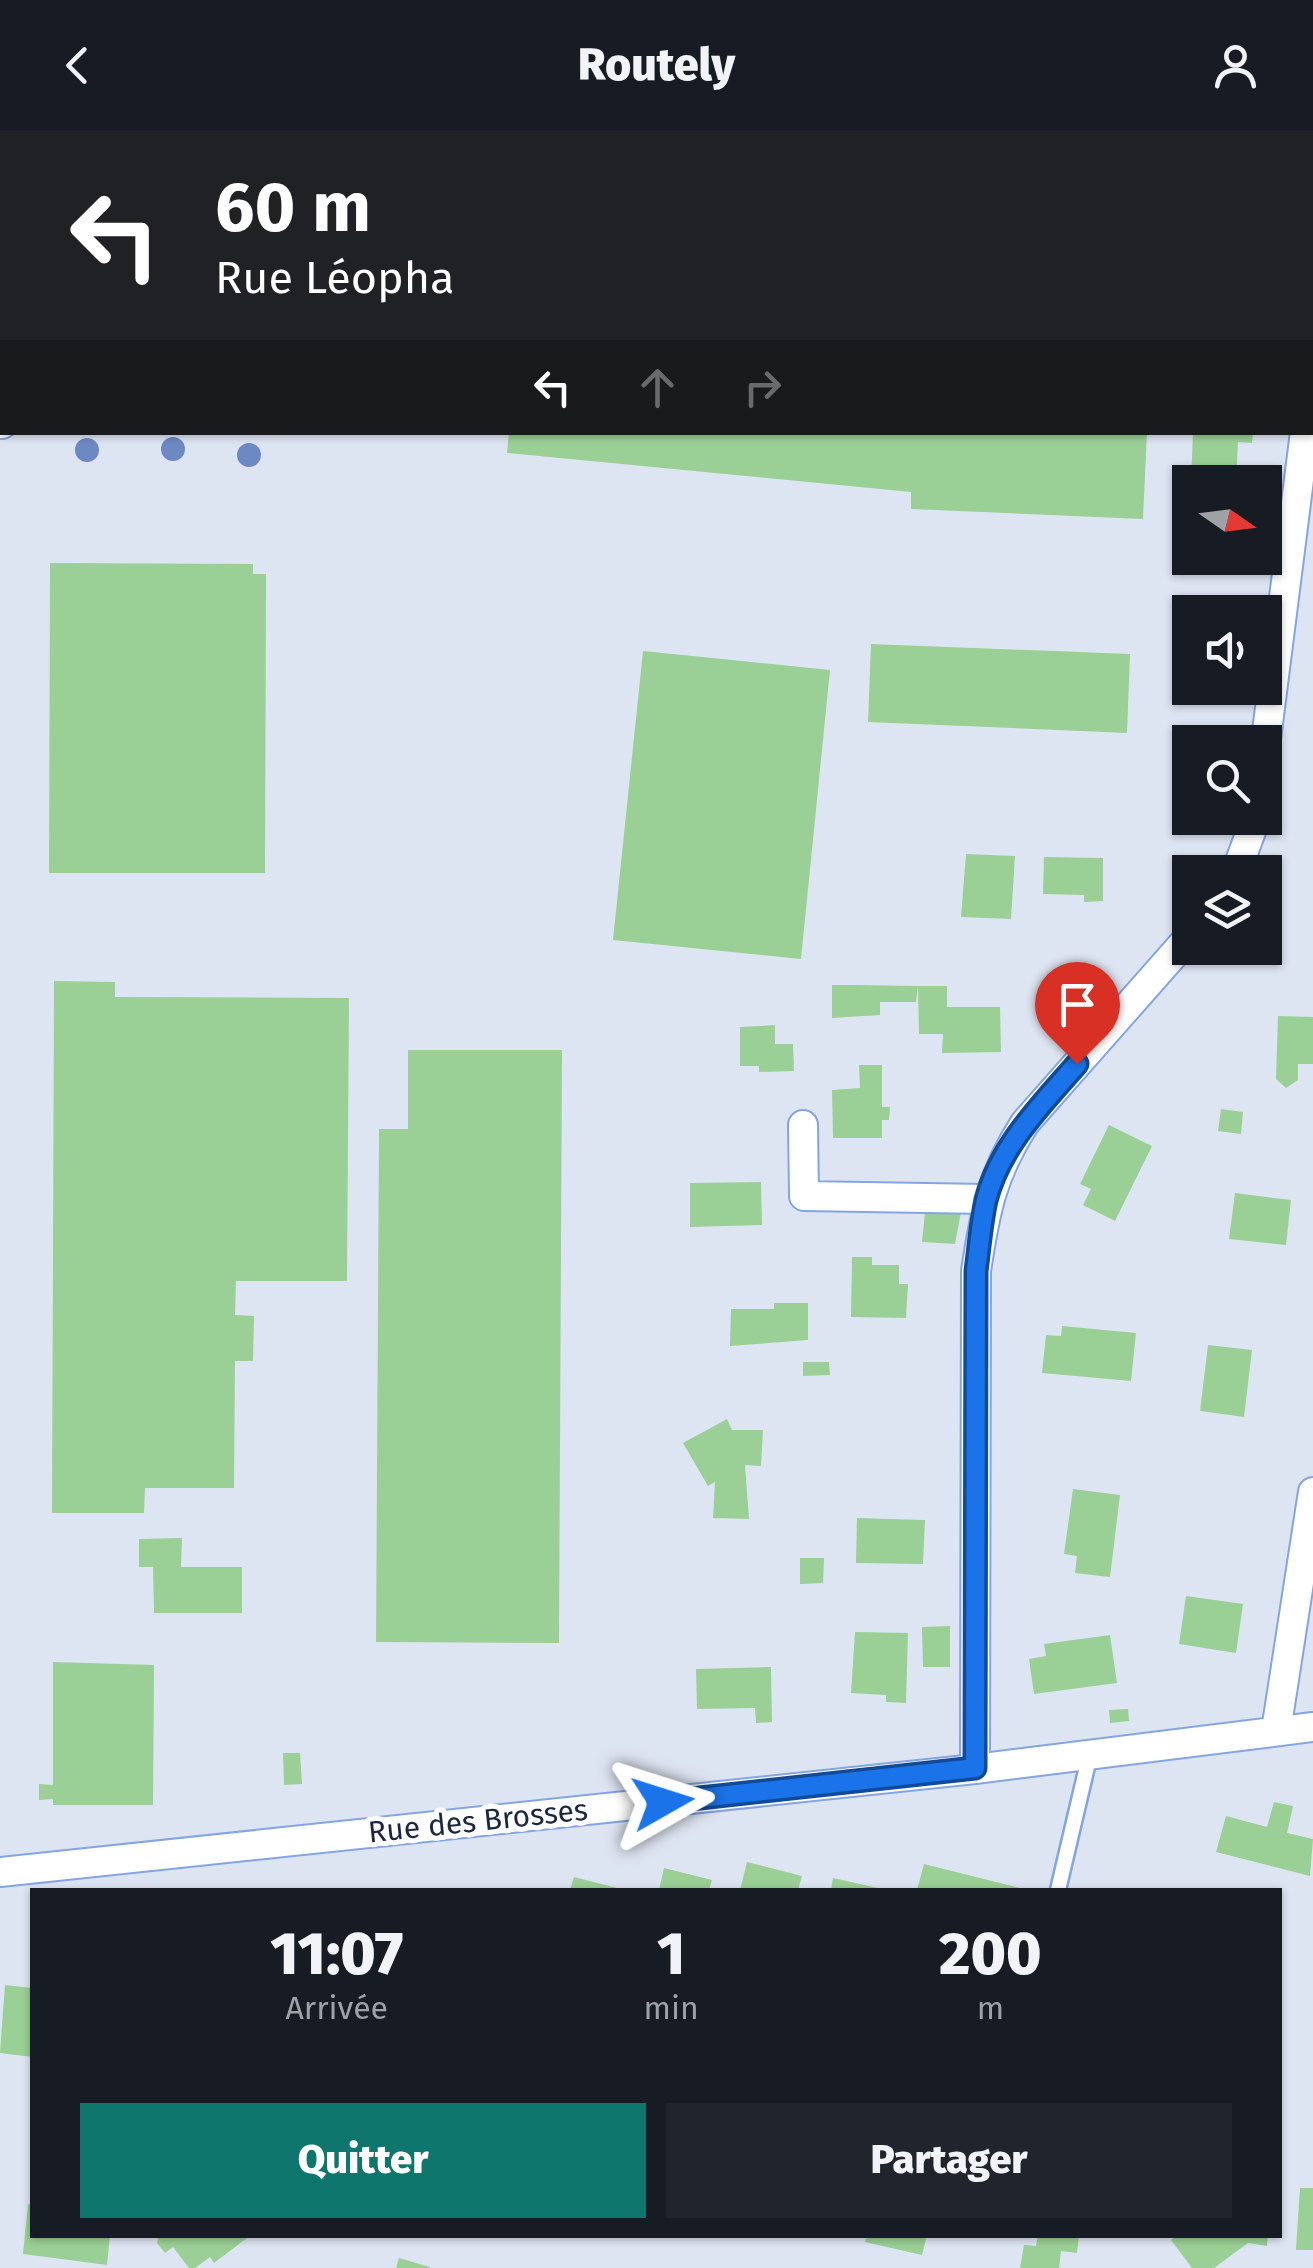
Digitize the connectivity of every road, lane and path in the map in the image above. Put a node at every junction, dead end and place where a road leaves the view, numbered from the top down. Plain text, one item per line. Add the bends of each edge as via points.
1 (1307, 443) edge
2 (1268, 725) edge
3 (1172, 956) edge
4 (803, 1125) dead end
5 (986, 1199) junction
6 (1313, 1492) edge
7 (1313, 1728) edge
8 (1276, 1731) junction
9 (1090, 1754) junction
10 (975, 1768) junction
11 (0, 1872) edge
12 (1058, 1888) edge

1 - 2 street
3 - 5 street via 1025,1123
4 - 5 street via 804,1196
5 - 10 street via 976,1271
6 - 8 street
7 - 8 street, Rue des Brosses
8 - 9 street, Rue des Brosses
9 - 10 street, Rue des Brosses
9 - 12 lane
10 - 11 street, Rue des Brosses

